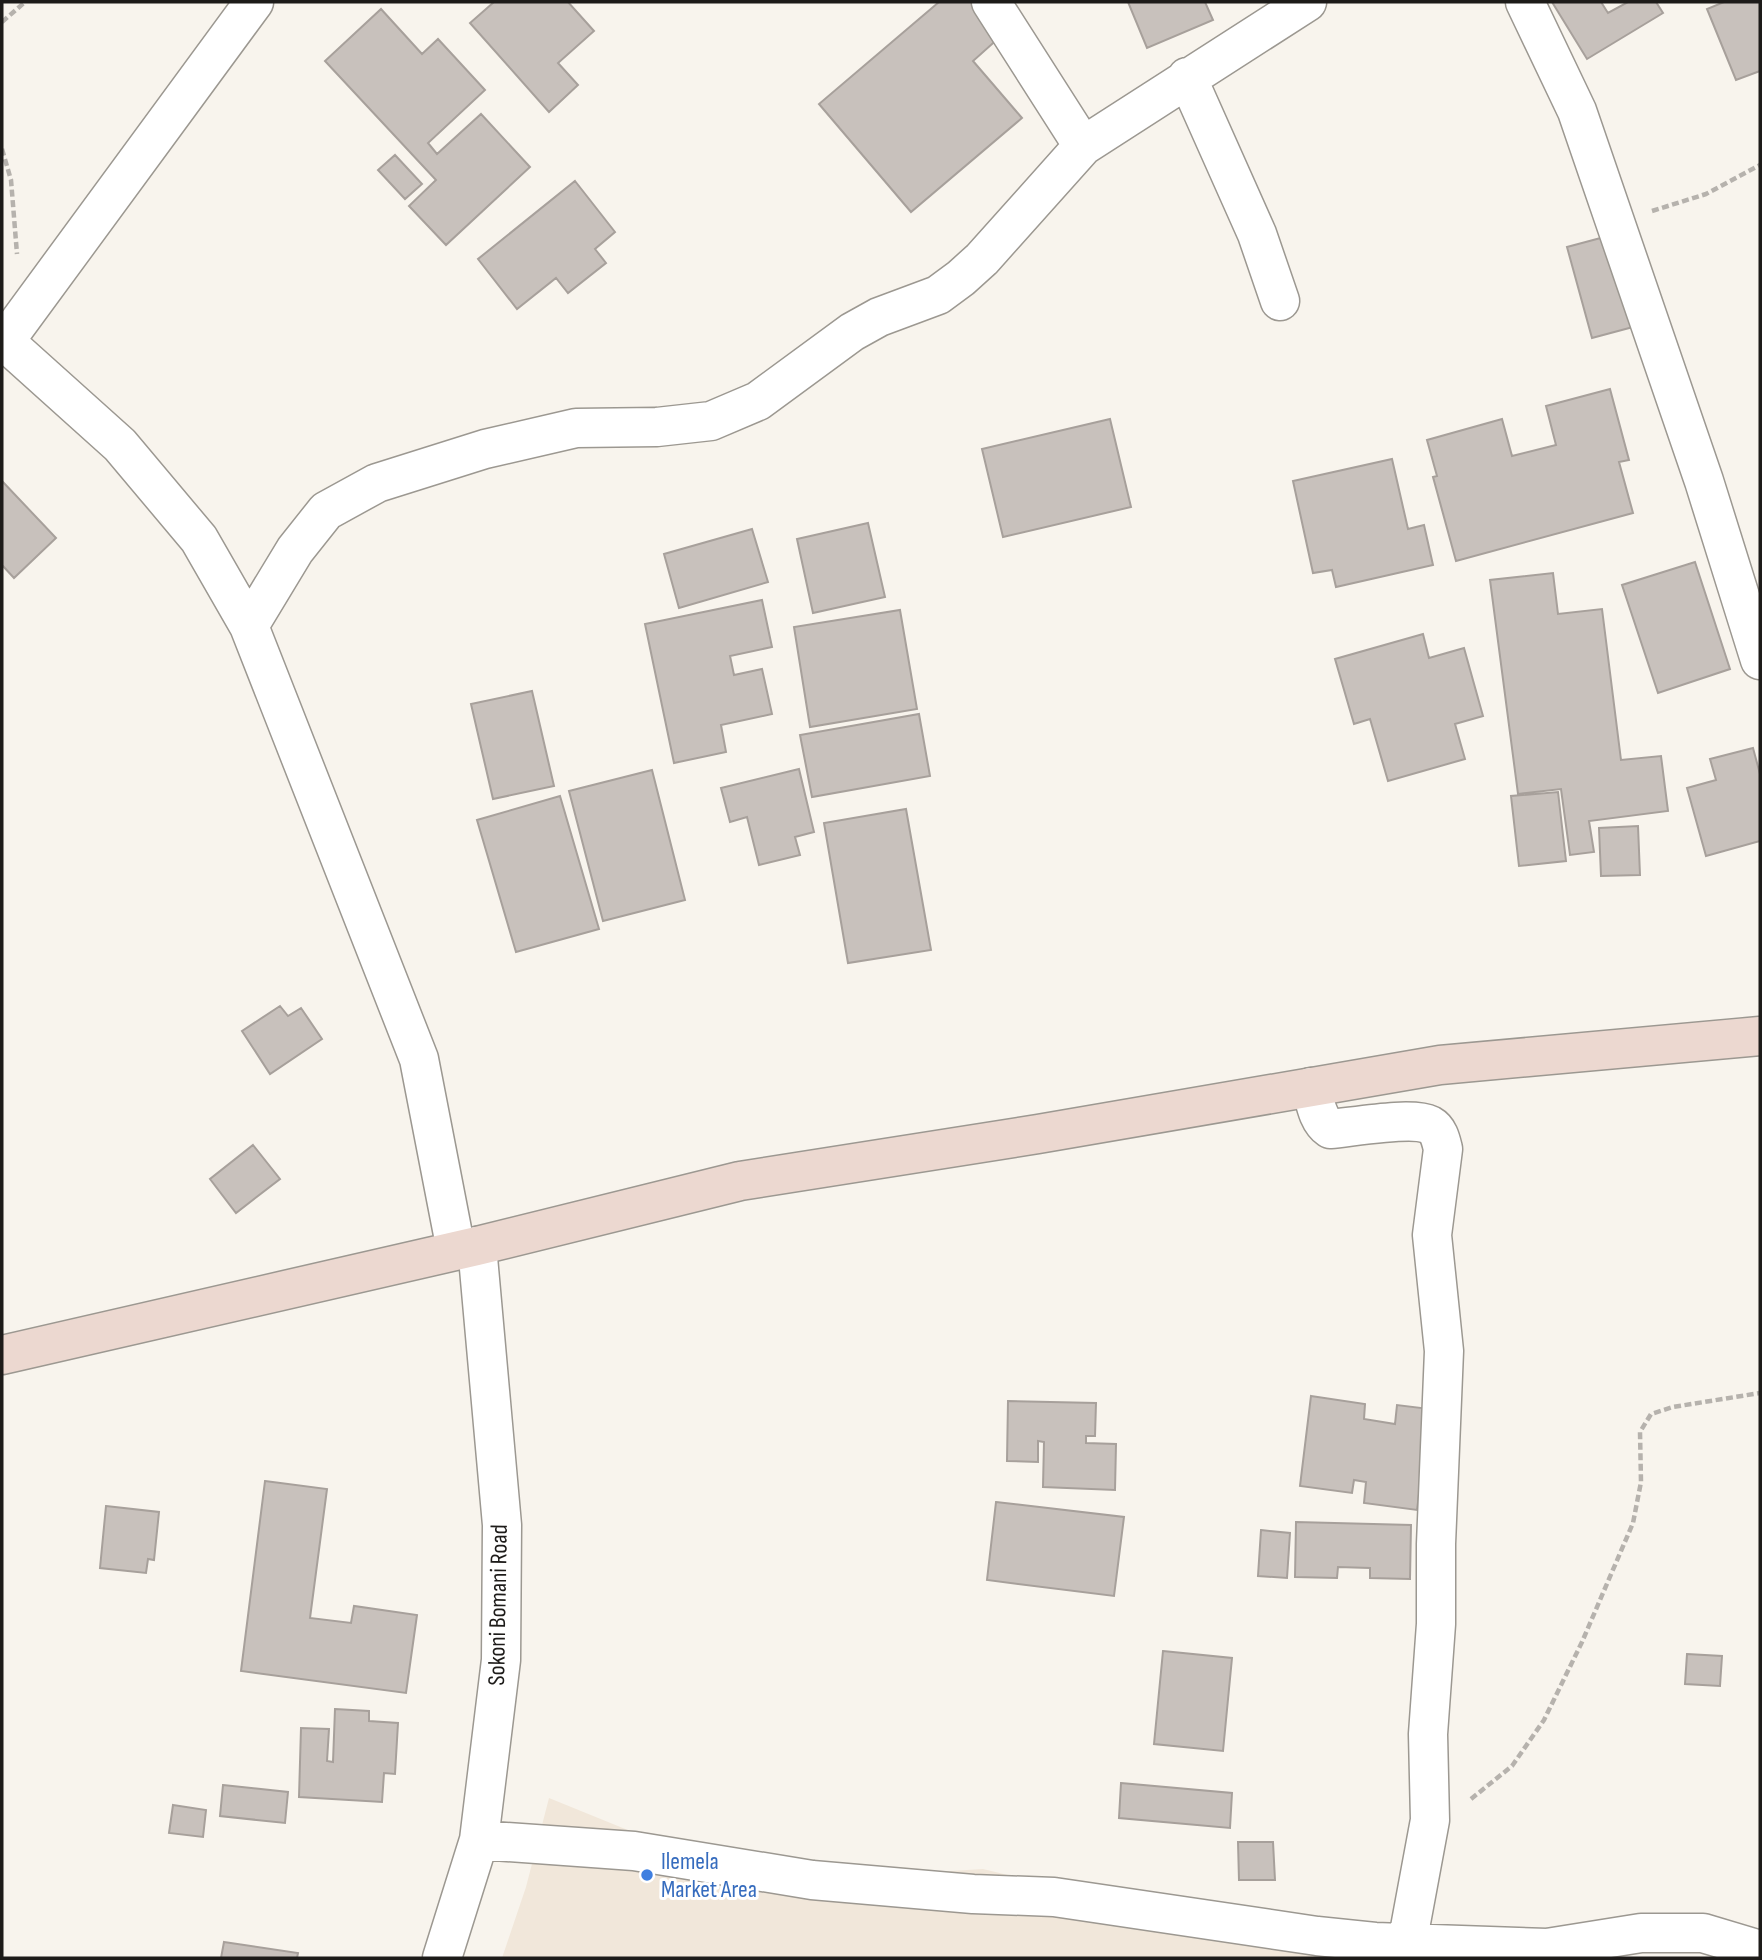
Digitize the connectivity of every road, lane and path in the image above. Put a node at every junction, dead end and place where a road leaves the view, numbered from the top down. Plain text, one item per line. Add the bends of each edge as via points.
1 (25, 2) edge
2 (991, 2) edge
3 (1307, 2) edge
4 (1525, 2) edge
5 (252, 3) edge
6 (2, 22) edge
7 (1187, 77) junction
8 (1083, 146) junction
9 (2, 149) edge
10 (1760, 165) edge
11 (1615, 219) junction
12 (1280, 301) dead end
13 (30, 306) junction
14 (3, 340) edge
15 (249, 626) junction
16 (1760, 660) edge
17 (1760, 1036) edge
18 (1311, 1087) junction
19 (467, 1248) junction
20 (2, 1355) edge
21 (1760, 1393) edge
22 (1430, 1820) junction
23 (479, 1840) junction
24 (1395, 1948) edge
25 (1760, 1950) edge
26 (442, 1958) edge

1 - 6 path
2 - 8 street
3 - 7 street
4 - 11 street via 1577,111
5 - 13 street
7 - 8 street
7 - 12 street via 1257,234
8 - 15 street via 961,278 938,295 852,332 758,401 711,421 576,428 485,449 377,483 326,511 295,550
9 - 13 path via 11,180 17,259
10 - 11 path via 1706,194
11 - 16 street
13 - 14 street
14 - 15 street, Sokoni Bomani Road via 120,445 198,539
15 - 19 street, Sokoni Bomani Road via 419,1059
17 - 18 main road via 1440,1065
18 - 19 main road via 740,1181
18 - 22 street via 1323,1125 1330,1129 1415,1121 1433,1126 1443,1149 1432,1235 1444,1350 1428,1734
19 - 20 main road
19 - 23 street, Sokoni Bomani Road via 502,1525 501,1660
21 - 22 path via 1651,1413 1640,1432 1641,1482 1633,1523 1544,1720 1512,1766 1478,1796
22 - 24 street
23 - 24 street via 634,1851 813,1880 1054,1897
23 - 26 street, Sokoni Bomani Road
24 - 25 street via 1547,1948 1641,1933 1703,1933

